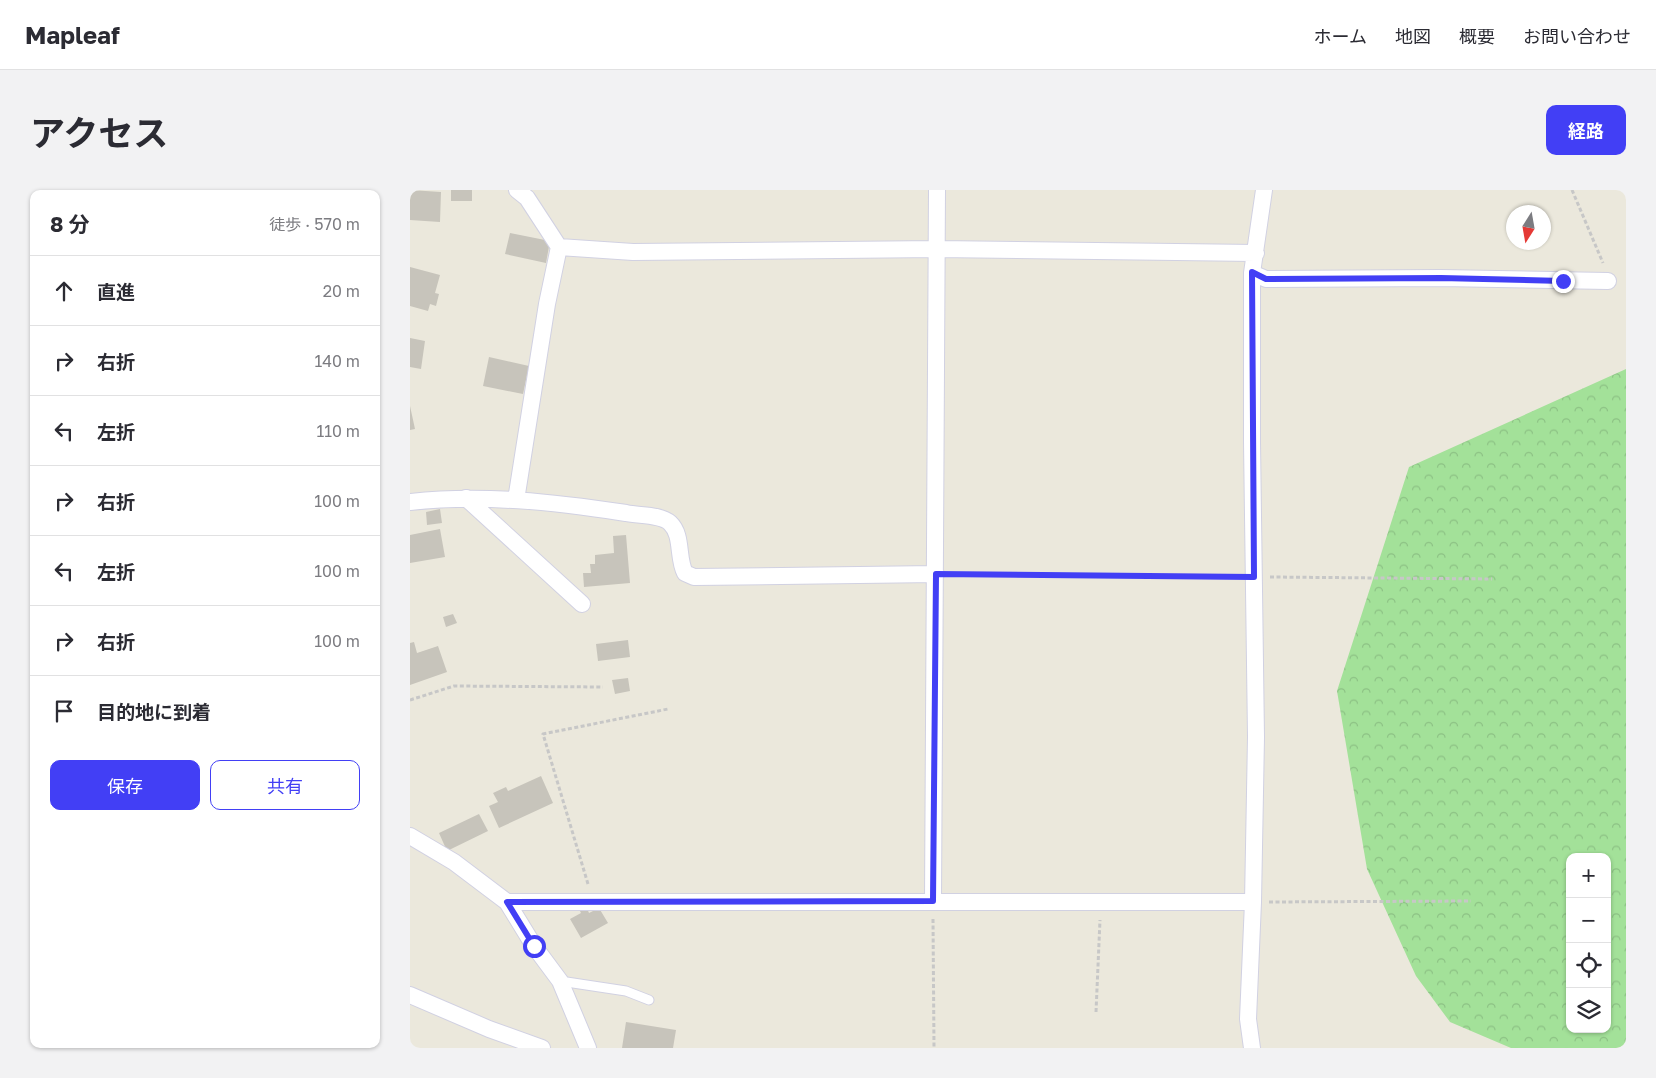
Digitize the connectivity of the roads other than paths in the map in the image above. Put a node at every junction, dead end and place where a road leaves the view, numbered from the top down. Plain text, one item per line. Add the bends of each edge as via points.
1 (518, 190) edge
2 (937, 190) edge
3 (1264, 190) edge
4 (559, 247) junction
5 (937, 249) junction
6 (1256, 253) junction
7 (1252, 272) junction
8 (1608, 281) road end
9 (466, 498) junction
10 (516, 500) junction
11 (410, 502) edge
12 (936, 574) junction
13 (582, 604) dead end
14 (410, 836) edge
15 (933, 901) junction
16 (507, 902) junction
17 (1254, 902) junction
18 (560, 981) junction
19 (410, 995) edge
20 (649, 1000) dead end
21 (542, 1048) edge
22 (588, 1048) edge
23 (1252, 1048) edge

1 - 4 street via 527,198
2 - 5 street
3 - 6 street
4 - 5 street via 633,252
4 - 10 street
5 - 6 street
5 - 12 street
6 - 7 street
7 - 8 street via 1266,279
7 - 17 street via 1256,737
9 - 10 street
9 - 11 street
9 - 13 street
10 - 12 street via 664,519 676,531 680,563 685,573 694,577
12 - 15 street
14 - 16 street via 454,862
15 - 16 street
15 - 17 street
16 - 18 street
17 - 23 street via 1248,1019
18 - 20 lane via 626,991
18 - 22 street
19 - 21 street

